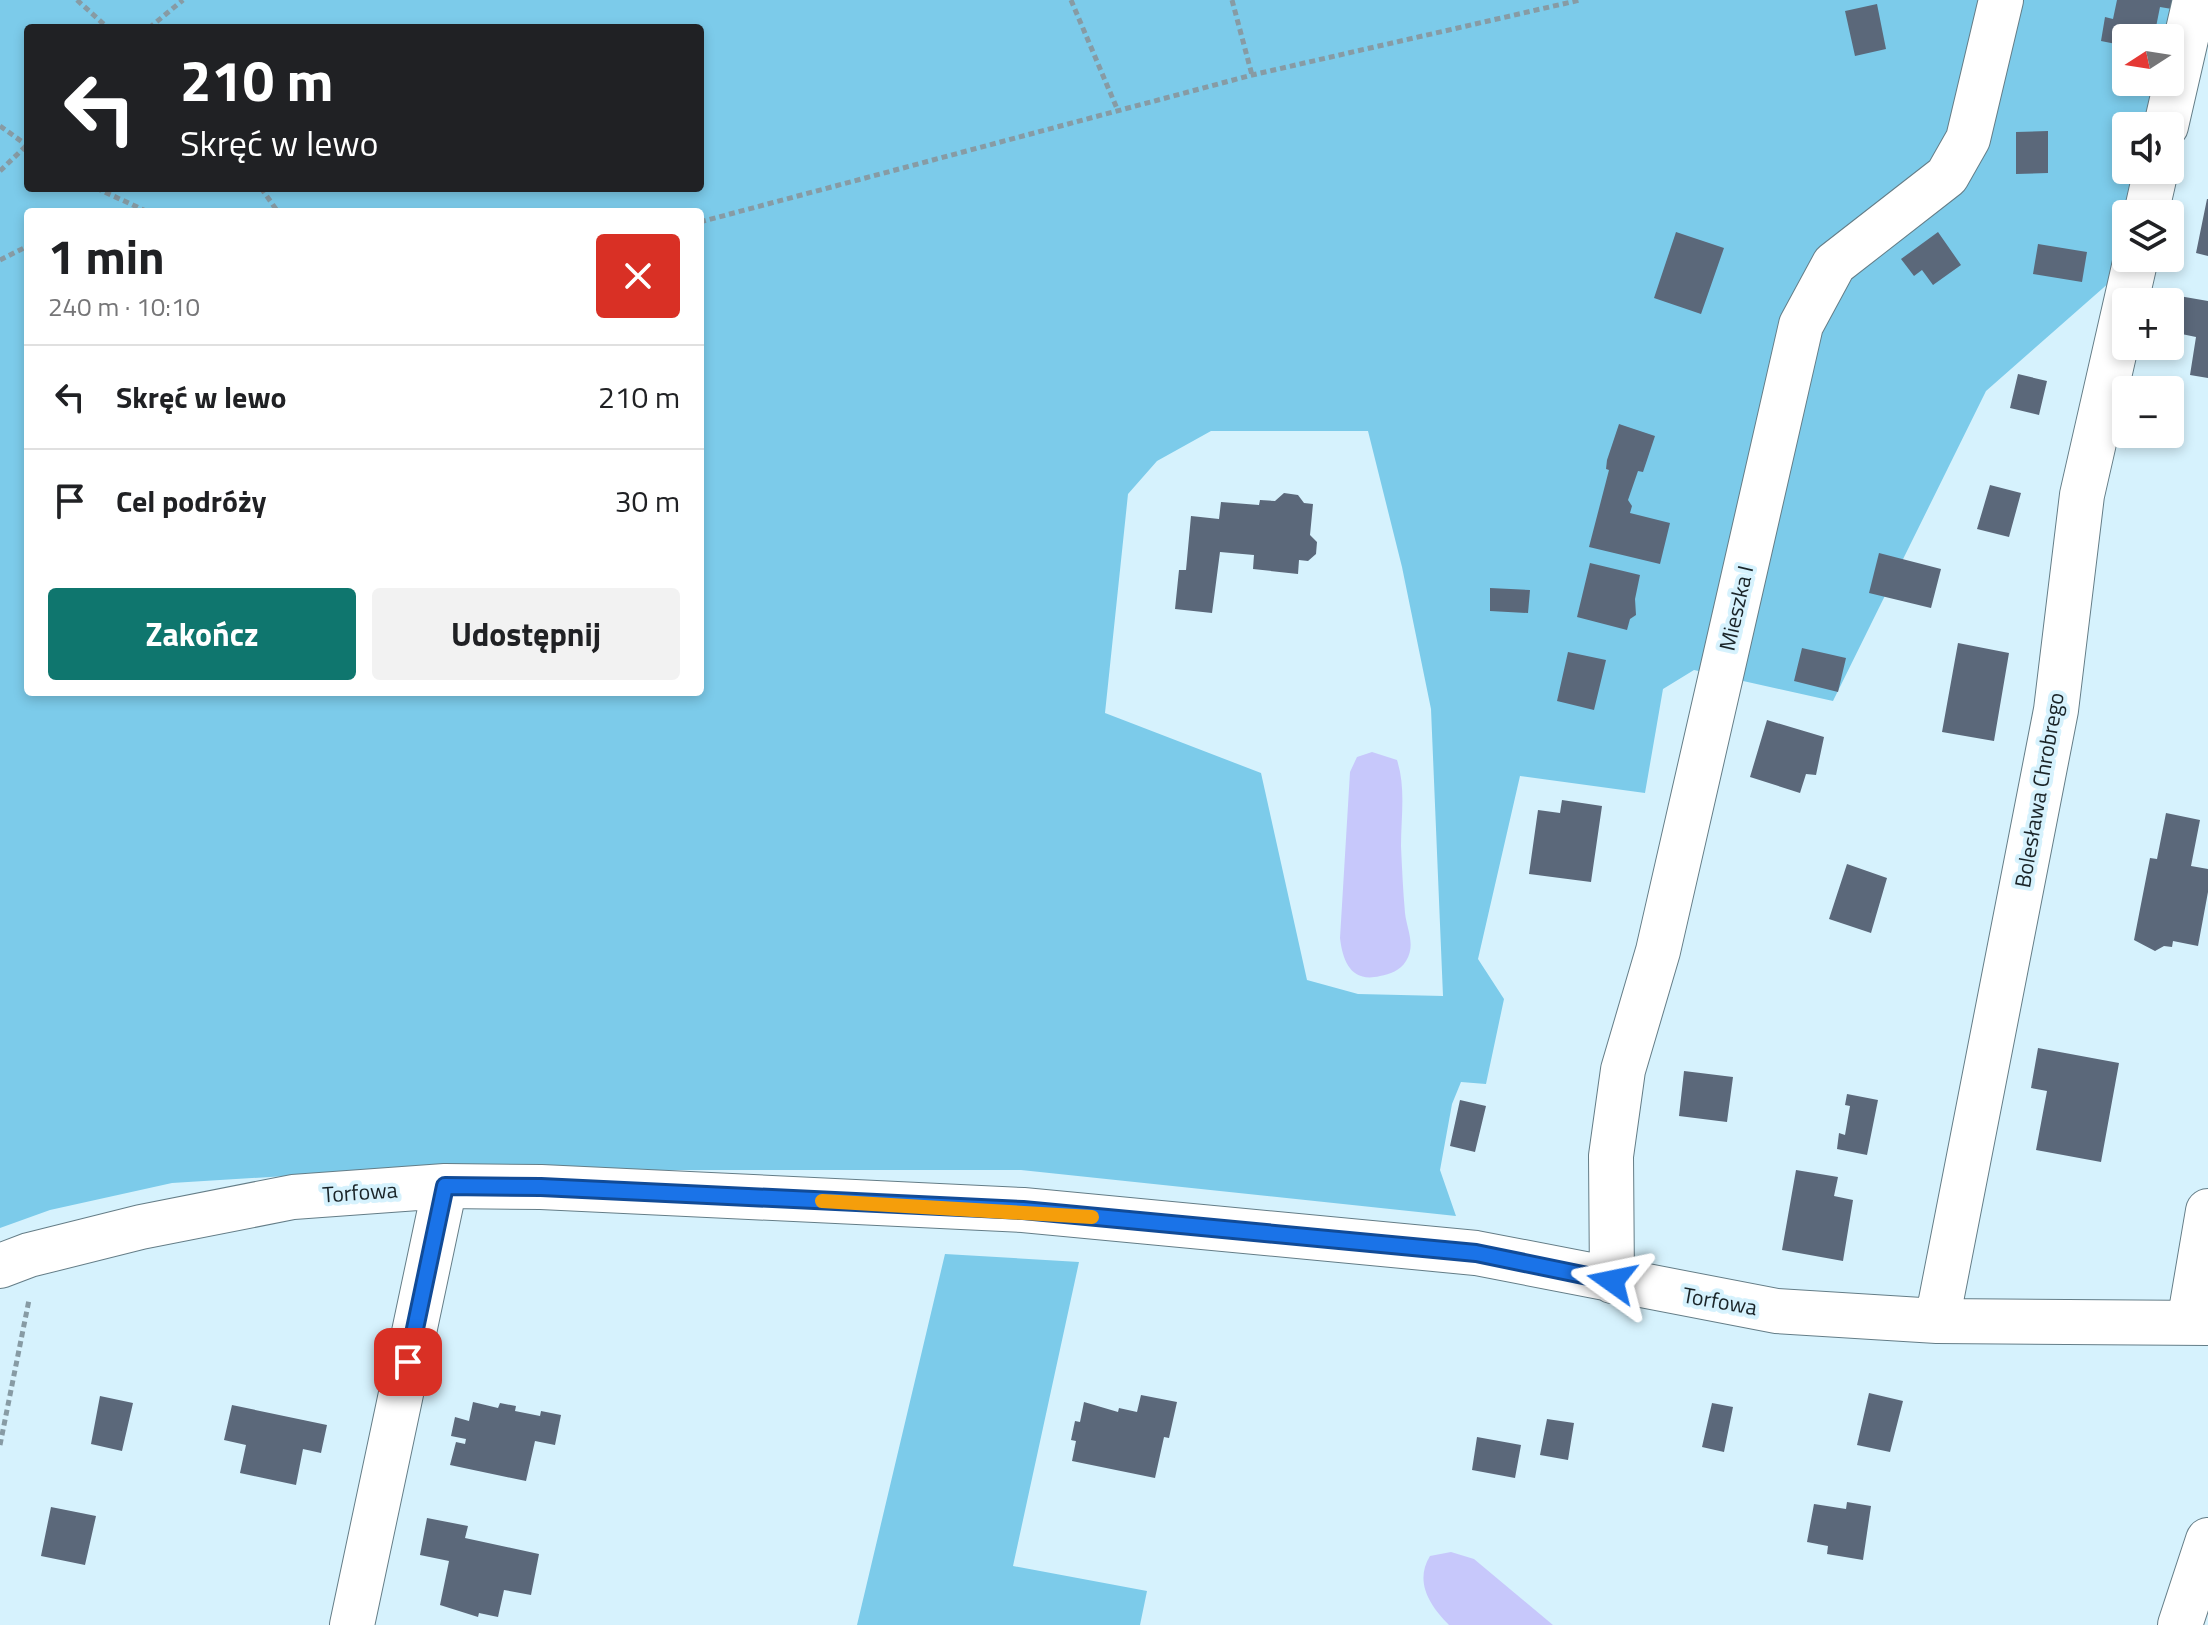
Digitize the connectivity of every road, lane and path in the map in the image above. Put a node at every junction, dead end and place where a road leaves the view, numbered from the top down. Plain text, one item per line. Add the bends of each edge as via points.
1 (77, 0) edge
2 (183, 0) edge
3 (1071, 0) edge
4 (1232, 0) edge
5 (1580, 0) edge
6 (2001, 0) edge
7 (2195, 0) edge
8 (104, 24) edge
9 (154, 24) edge
10 (1252, 75) junction
11 (1118, 111) junction
12 (2169, 112) edge
13 (0, 126) edge
14 (24, 142) edge
15 (24, 149) edge
16 (0, 171) edge
17 (105, 192) edge
18 (139, 208) edge
19 (704, 221) edge
20 (24, 248) edge
21 (0, 260) edge
22 (2133, 272) edge
23 (445, 1186) junction
24 (2208, 1211) edge
25 (14, 1260) edge
26 (1612, 1281) junction
27 (1937, 1321) junction
28 (2198, 1323) edge
29 (0, 1445) edge
30 (2208, 1540) edge
31 (352, 1625) edge
32 (2180, 1625) edge

1 - 8 path
2 - 9 path
3 - 11 path
4 - 10 path
5 - 10 path
6 - 26 street, Mieszka I via 1968,139 1947,176 1834,264 1801,325 1658,951 1623,1070 1611,1156
7 - 12 street
10 - 11 path
11 - 19 path
13 - 14 path
15 - 16 path
17 - 18 path
20 - 21 path
22 - 27 street, Bolesława Chrobrego via 2082,495 2056,710
23 - 25 street, Torfowa via 293,1197 141,1227
23 - 26 street, Torfowa via 1023,1210 1476,1253
23 - 31 street
24 - 28 street
25 - 29 path via 30,1295
26 - 27 street, Torfowa via 1776,1311
27 - 28 street, Torfowa
30 - 32 street

